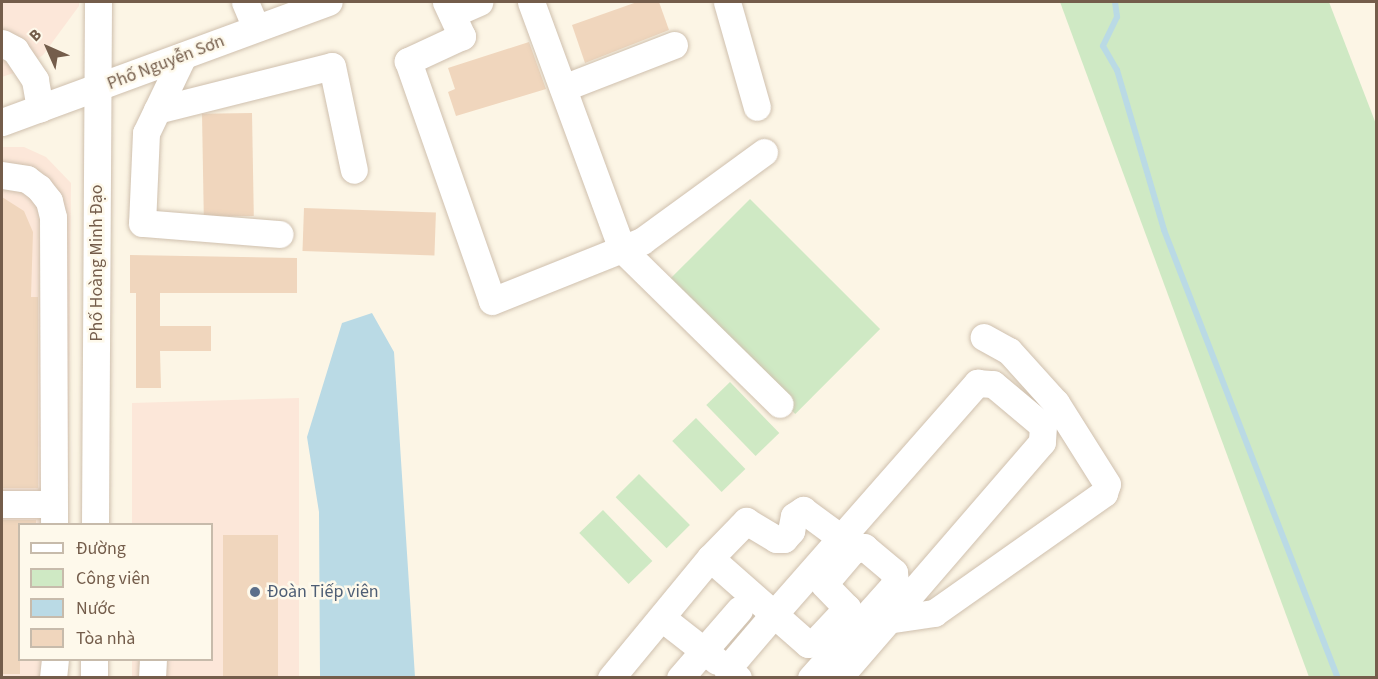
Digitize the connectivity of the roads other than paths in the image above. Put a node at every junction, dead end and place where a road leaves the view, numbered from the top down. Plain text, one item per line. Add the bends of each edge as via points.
1 (98, 2) edge
2 (245, 2) edge
3 (329, 2) edge
4 (479, 2) edge
5 (531, 2) edge
6 (727, 2) edge
7 (292, 8) edge
8 (449, 8) edge
9 (256, 28) junction
10 (2, 43) edge
11 (674, 45) dead end
12 (183, 56) junction
13 (563, 87) junction
14 (99, 89) junction
15 (757, 107) dead end
16 (40, 109) junction
17 (157, 110) junction
18 (2, 122) edge
19 (764, 152) dead end
20 (354, 170) dead end
21 (2, 175) edge
22 (280, 234) dead end
23 (622, 249) junction
24 (984, 337) dead end
25 (780, 404) dead end
26 (2, 504) edge
27 (53, 514) edge
28 (94, 523) edge
29 (841, 538) junction
30 (710, 558) junction
31 (739, 610) dead end
32 (774, 614) junction
33 (662, 618) junction
34 (887, 620) junction
35 (704, 651) junction
36 (56, 661) edge
37 (94, 661) edge
38 (153, 661) edge
39 (733, 673) edge
40 (53, 678) edge
41 (94, 678) edge
42 (152, 678) edge
43 (611, 678) edge
44 (680, 678) edge
45 (811, 678) edge
46 (838, 678) edge

1 - 14 street, Phố Hoàng Minh Đạo
2 - 9 street
3 - 7 street, Phố Nguyễn Sơn
4 - 8 street
5 - 13 street
6 - 15 street
7 - 9 street, Phố Nguyễn Sơn
8 - 23 street via 462,36 408,61 492,301
9 - 12 street, Phố Nguyễn Sơn
10 - 16 street via 15,50 35,80
11 - 13 street
12 - 14 street, Phố Nguyễn Sơn
12 - 17 street
13 - 23 street
14 - 16 street, Phố Nguyễn Sơn
14 - 28 street, Phố Hoàng Minh Đạo
16 - 18 street, Phố Nguyễn Sơn
17 - 20 street via 332,66
17 - 22 street via 146,133 142,223
19 - 23 street via 642,241
21 - 27 street via 27,179 39,188 49,201 53,217
23 - 25 street
24 - 34 street via 1009,351 1056,403 1107,484 1104,493 934,613
26 - 27 street
29 - 30 street via 803,510 795,516 784,539 776,539 746,521
29 - 32 street
29 - 34 street via 977,383 993,384 1043,426 1042,442
30 - 32 street
30 - 33 street
31 - 35 street
32 - 39 street
32 - 45 street via 808,644 815,642 847,608 824,584 852,551 864,547 894,572 895,584
33 - 35 street
33 - 43 street
34 - 46 street
35 - 39 street
35 - 44 street
36 - 40 street
37 - 41 street
38 - 42 street

